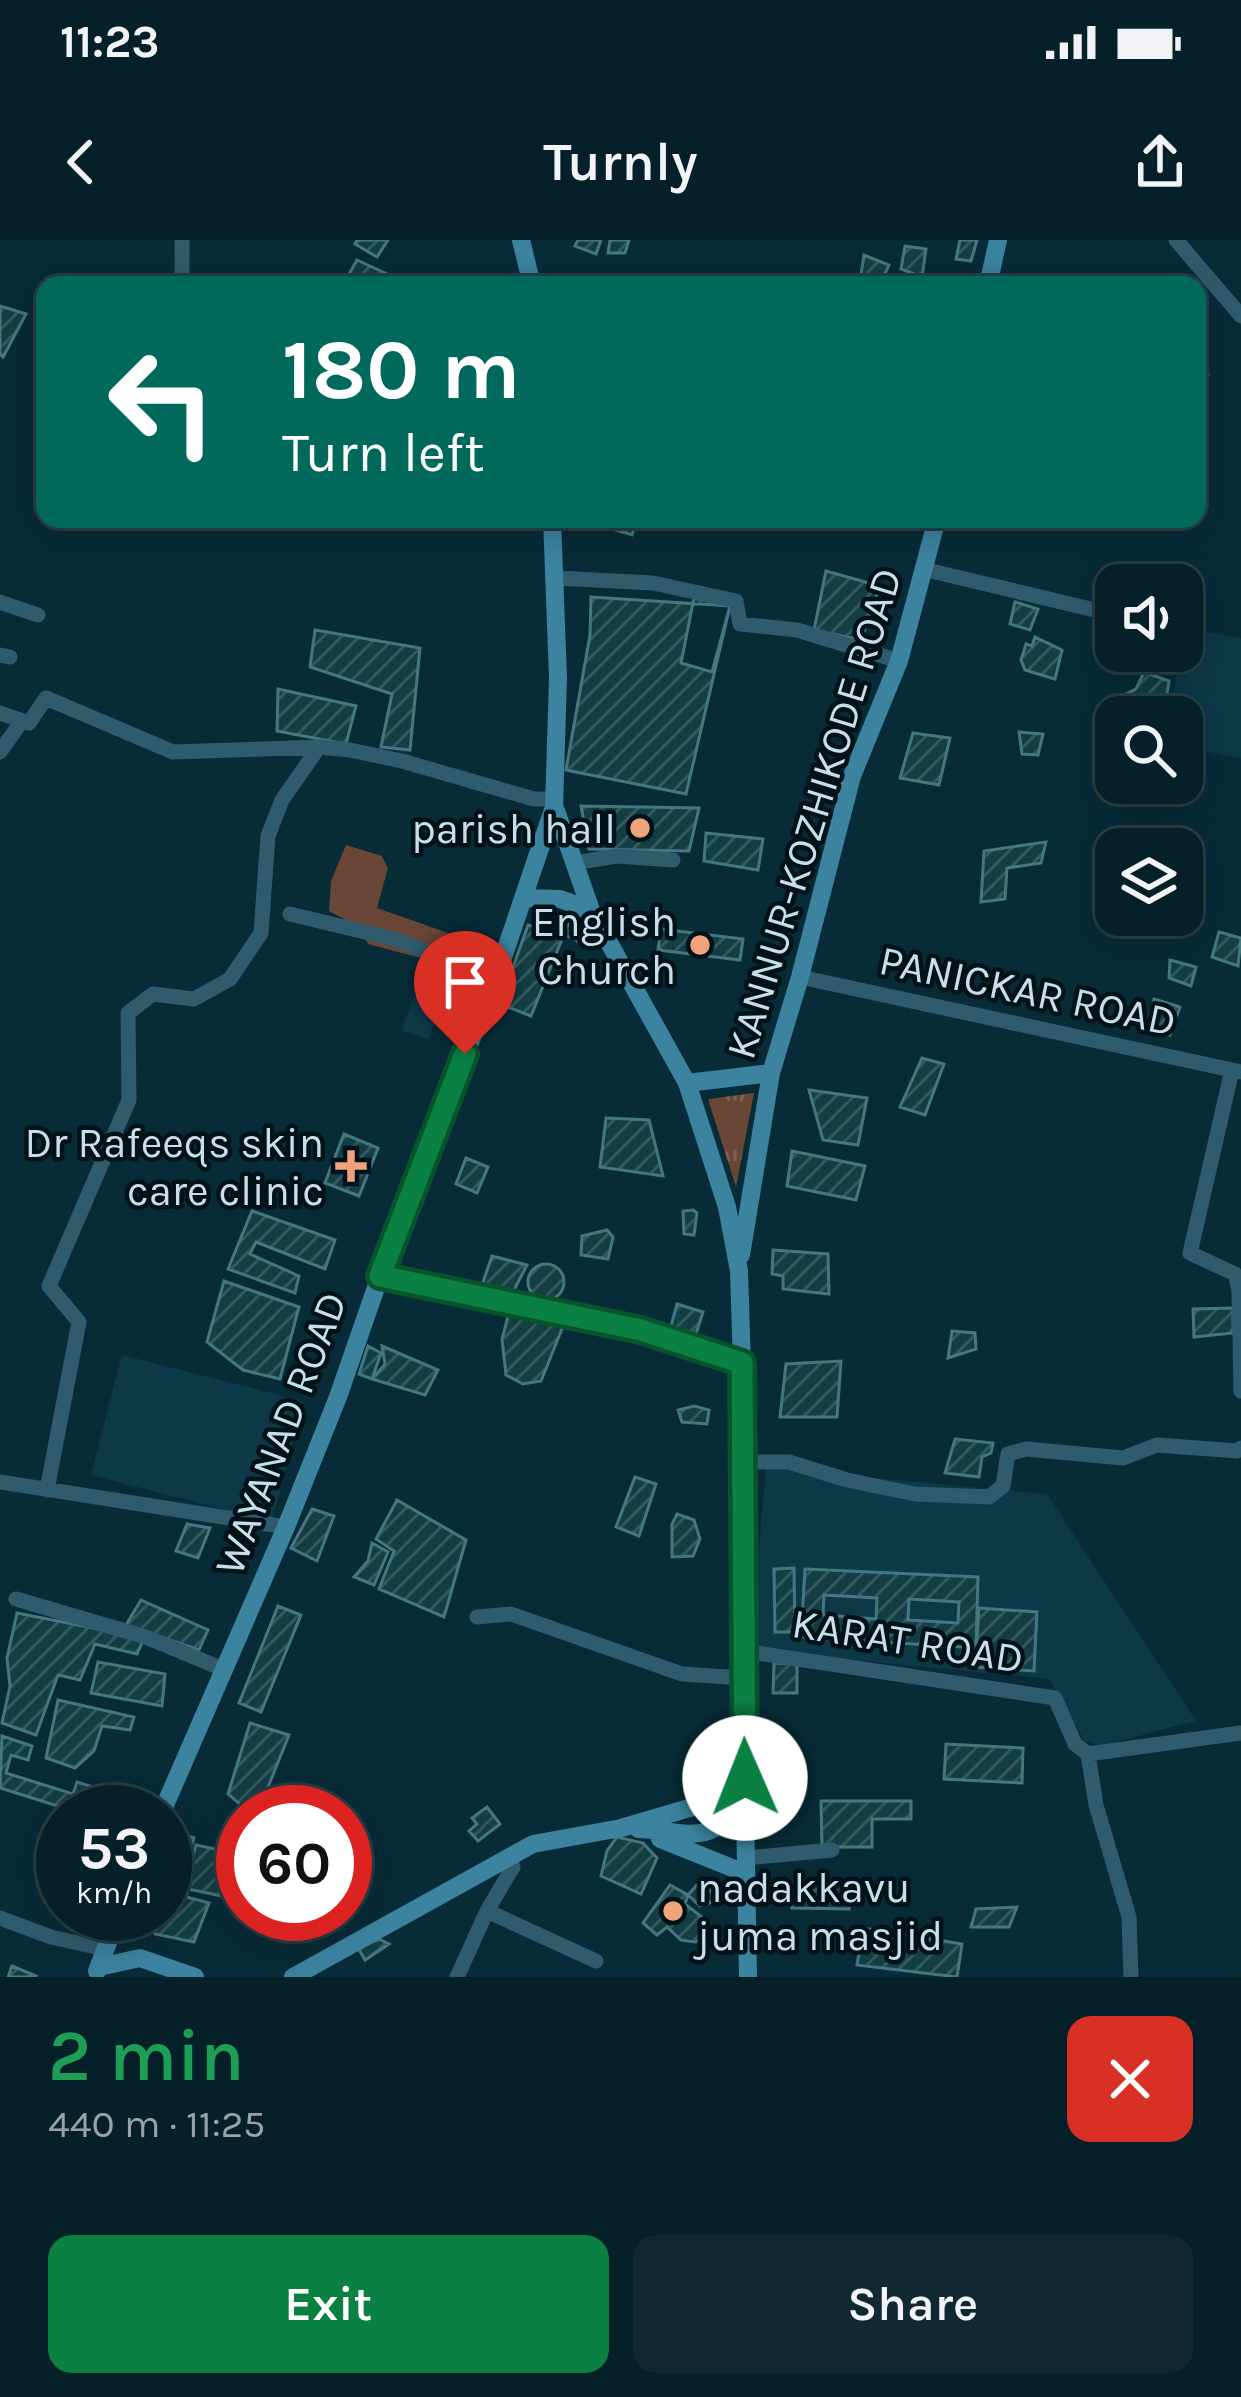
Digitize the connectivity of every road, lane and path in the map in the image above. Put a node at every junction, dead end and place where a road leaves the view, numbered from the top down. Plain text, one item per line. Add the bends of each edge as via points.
1 (182, 240) edge
2 (521, 240) edge
3 (998, 240) edge
4 (1176, 240) edge
5 (182, 276) edge
6 (530, 276) edge
7 (990, 276) edge
8 (1241, 316) edge
9 (553, 528) edge
10 (934, 528) edge
11 (923, 569) junction
12 (556, 578) junction
13 (0, 602) edge
14 (1095, 609) edge
15 (38, 615) dead end
16 (899, 661) junction
17 (0, 713) edge
18 (22, 721) junction
19 (319, 747) junction
20 (0, 752) edge
21 (555, 803) junction
22 (673, 860) dead end
23 (574, 863) junction
24 (524, 898) junction
25 (591, 910) junction
26 (290, 914) dead end
27 (800, 977) junction
28 (496, 978) junction
29 (1237, 1071) edge
30 (771, 1073) junction
31 (687, 1083) junction
32 (739, 1271) junction
33 (380, 1276) junction
34 (742, 1363) junction
35 (1241, 1391) edge
36 (1240, 1451) edge
37 (745, 1462) junction
38 (0, 1482) edge
39 (47, 1490) junction
40 (286, 1527) junction
41 (16, 1599) dead end
42 (477, 1617) dead end
43 (744, 1651) junction
44 (223, 1669) junction
45 (744, 1678) junction
46 (1241, 1733) edge
47 (744, 1753) junction
48 (1088, 1754) junction
49 (745, 1778) junction
50 (174, 1785) edge
51 (621, 1828) junction
52 (832, 1850) dead end
53 (508, 1858) junction
54 (745, 1865) junction
55 (487, 1911) junction
56 (0, 1918) edge
57 (126, 1941) edge
58 (140, 1958) junction
59 (596, 1961) dead end
60 (100, 1964) edge
61 (195, 1977) edge
62 (292, 1977) edge
63 (457, 1977) edge
64 (748, 1977) edge
65 (1131, 1977) edge

1 - 5 street
2 - 6 main road
3 - 7 main road
4 - 8 street
9 - 12 main road, WAYANAD ROAD
10 - 11 main road, KANNUR-KOZHIKODE ROAD
11 - 14 street
11 - 16 main road, KANNUR-KOZHIKODE ROAD
12 - 16 street via 653,583 736,601 740,624 797,630
12 - 21 main road, WAYANAD ROAD
13 - 15 street
16 - 27 main road, KANNUR-KOZHIKODE ROAD via 852,776
17 - 18 street
18 - 19 street via 29,724 46,698 173,752
18 - 20 street
19 - 21 street
19 - 39 street via 268,836 261,933 230,979 194,999 153,994 128,1013 129,1100 49,1286 79,1322
21 - 23 main road
21 - 24 main road, WAYANAD ROAD
22 - 23 street
23 - 25 main road
24 - 25 main road via 560,898
24 - 28 main road, WAYANAD ROAD
25 - 31 main road
26 - 28 street via 394,939
27 - 29 street, PANICKAR ROAD
27 - 30 main road, KANNUR-KOZHIKODE ROAD
28 - 33 main road, WAYANAD ROAD
29 - 35 street via 1190,1253 1235,1274
30 - 31 main road
30 - 32 main road, KANNUR-KOZHIKODE ROAD
31 - 32 main road
32 - 34 main road
33 - 34 street via 641,1330
33 - 40 main road, WAYANAD ROAD
34 - 37 main road
36 - 37 street via 1157,1445 1123,1458 1026,1449 1008,1454 1003,1486 989,1497 915,1494 789,1462
37 - 43 main road
38 - 39 street
39 - 40 street
40 - 44 main road, WAYANAD ROAD
41 - 44 street
42 - 45 street via 511,1613 682,1674
43 - 45 main road
43 - 48 street, KARAT ROAD via 1055,1698 1075,1744
44 - 50 main road, WAYANAD ROAD
45 - 47 main road
46 - 48 street
47 - 49 main road
47 - 51 main road via 729,1782 703,1804
48 - 65 street via 1129,1917
49 - 51 main road via 731,1817 715,1831
49 - 54 main road
51 - 53 main road via 533,1844
51 - 54 main road
52 - 54 street
53 - 55 street via 511,1874
53 - 62 main road
54 - 64 main road
55 - 59 street
55 - 63 street
56 - 60 street
57 - 58 main road
58 - 60 main road
58 - 61 main road

